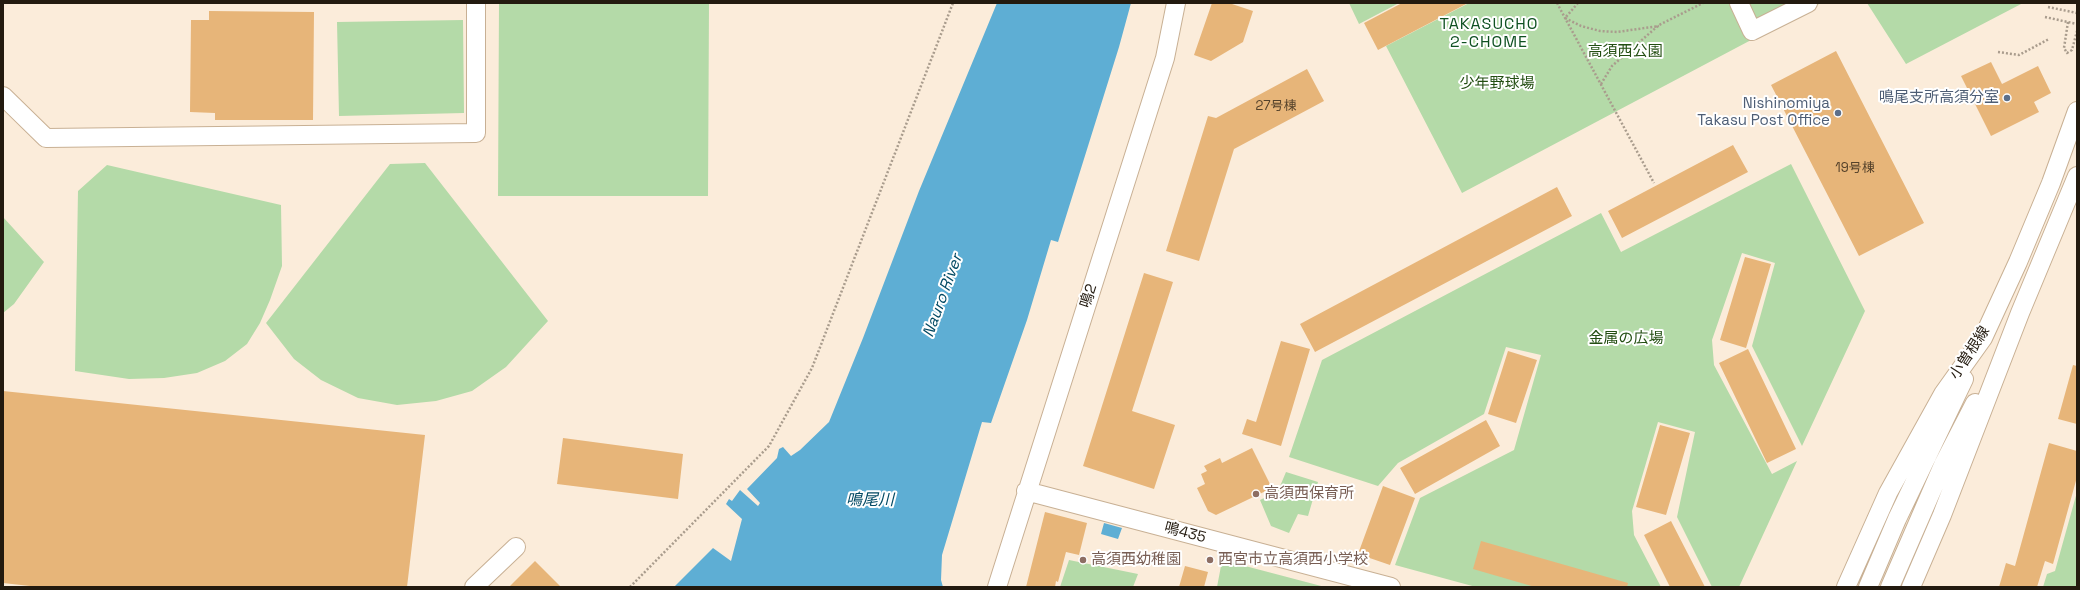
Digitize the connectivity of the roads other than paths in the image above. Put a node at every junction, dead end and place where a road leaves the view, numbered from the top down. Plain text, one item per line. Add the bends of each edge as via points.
1 (476, 3) edge
2 (1176, 3) edge
3 (1739, 3) edge
4 (1808, 3) edge
5 (3, 96) edge
6 (2077, 111) edge
7 (2077, 176) edge
8 (2020, 313) junction
9 (1983, 338) junction
10 (1026, 492) junction
11 (516, 547) dead end
12 (474, 587) edge
13 (997, 587) edge
14 (1391, 587) edge
15 (1846, 587) edge
16 (1868, 587) edge
17 (1890, 587) edge
18 (1910, 587) edge

1 - 5 street via 476,133 46,138
2 - 10 street, 鳴2 via 1165,58
3 - 4 street via 1752,31
6 - 9 street, 小曽根線 via 2051,183
7 - 8 street, 小曽根線
8 - 17 street via 1943,465
8 - 18 street, 小曽根線 via 1942,515
9 - 15 street, 小曽根線 via 1942,394 1888,493
9 - 16 street via 1897,519
10 - 13 street, 鳴2
10 - 14 street, 鳴435
11 - 12 street

